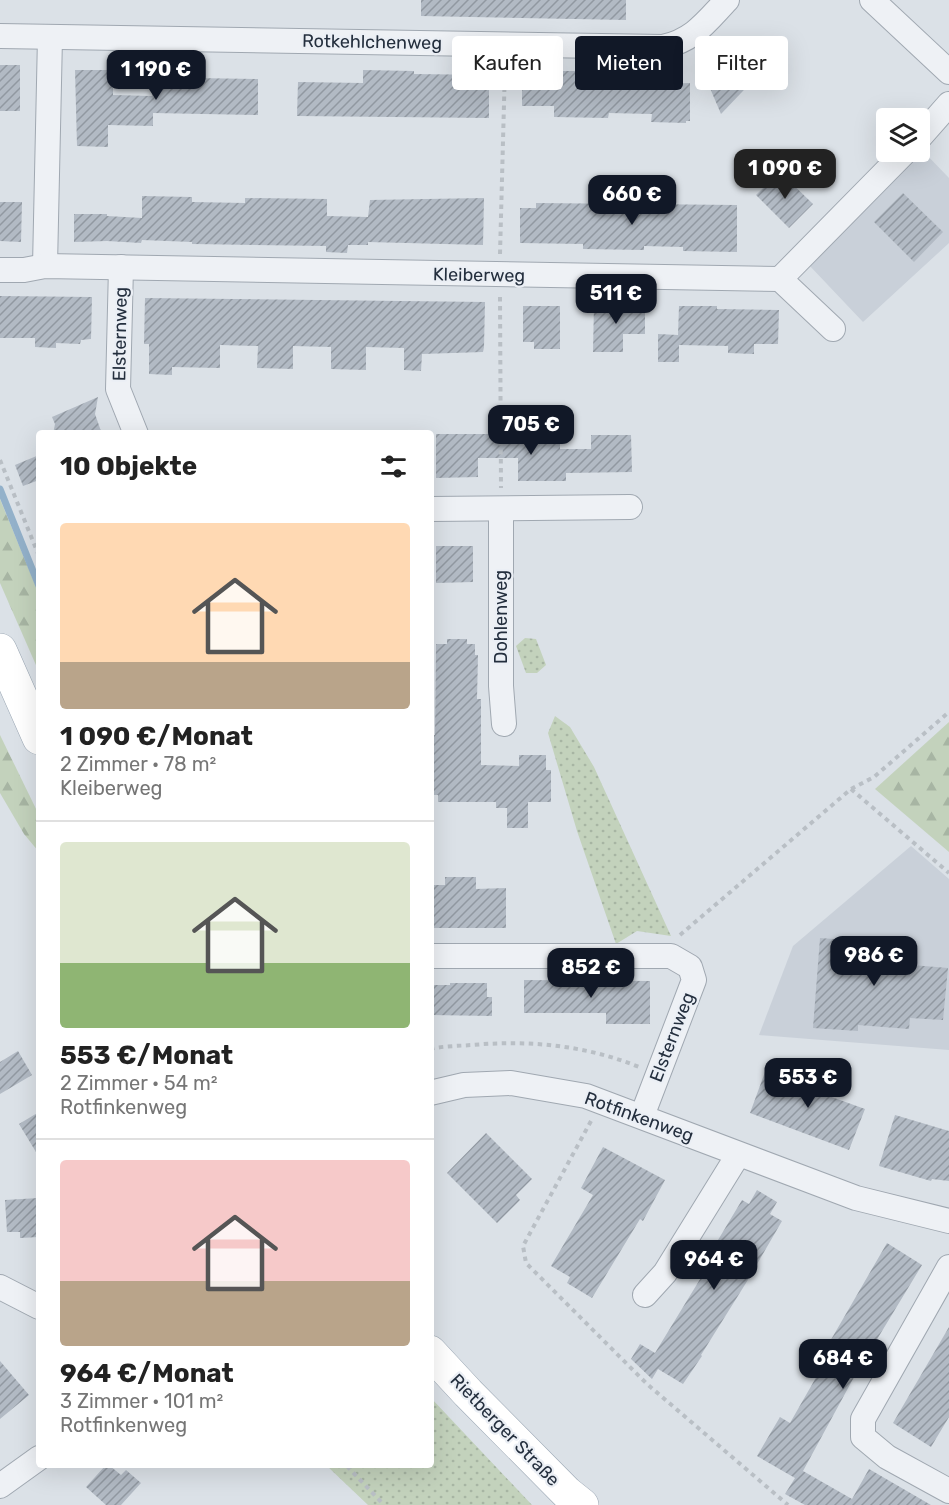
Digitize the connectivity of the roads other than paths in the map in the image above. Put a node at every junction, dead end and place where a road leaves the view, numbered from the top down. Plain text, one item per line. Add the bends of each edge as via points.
1 (727, 0) edge
2 (873, 0) edge
3 (0, 36) edge
4 (50, 37) junction
5 (949, 72) edge
6 (949, 104) edge
7 (930, 126) edge
8 (895, 162) edge
9 (45, 266) junction
10 (121, 267) junction
11 (0, 270) edge
12 (780, 279) junction
13 (833, 329) dead end
14 (134, 430) edge
15 (630, 507) dead end
16 (434, 509) edge
17 (501, 509) junction
18 (0, 650) edge
19 (504, 724) dead end
20 (36, 731) edge
21 (434, 956) edge
22 (434, 1092) edge
23 (642, 1116) junction
24 (738, 1155) junction
25 (949, 1221) edge
26 (949, 1267) edge
27 (0, 1287) edge
28 (645, 1295) dead end
29 (36, 1305) edge
30 (434, 1356) edge
31 (36, 1460) edge
32 (0, 1486) edge
33 (949, 1491) edge
34 (582, 1505) edge

1 - 4 street, Rotkehlchenweg via 695,34 663,47
2 - 5 street
3 - 4 street, Rotkehlchenweg
4 - 9 street
6 - 7 street
8 - 12 street
9 - 10 street, Kleiberweg
9 - 11 street, Kleiberweg
10 - 12 street, Kleiberweg
10 - 14 street, Elsternweg via 118,389
12 - 13 street
15 - 17 street
16 - 17 street
17 - 19 street, Dohlenweg
18 - 20 main road
21 - 23 street, Elsternweg via 671,956 690,967 694,980
22 - 23 street, Rotfinkenweg via 511,1083 586,1095
23 - 24 street, Rotfinkenweg
24 - 25 street, Rotfinkenweg via 856,1198
24 - 28 street via 665,1273
26 - 33 street via 863,1419 863,1437 886,1457
27 - 29 street
30 - 34 main road, Rietberger Straße
31 - 32 street

